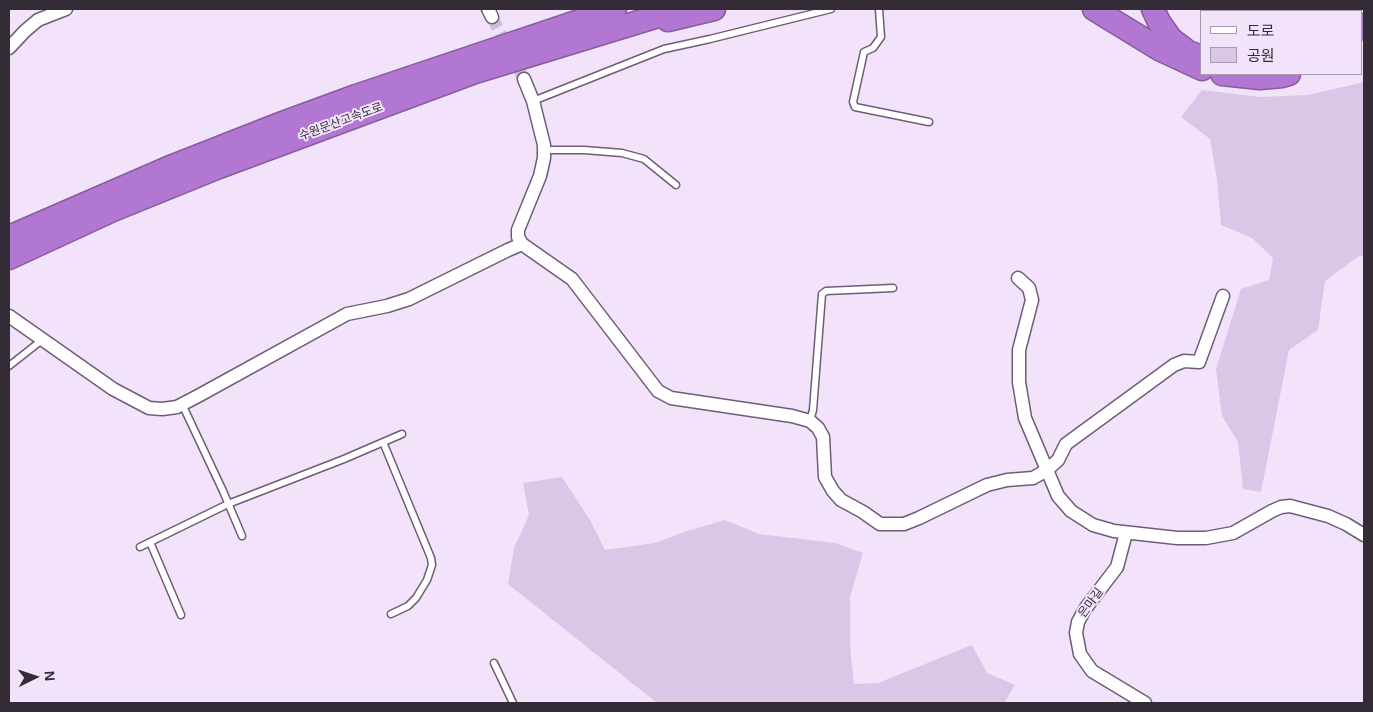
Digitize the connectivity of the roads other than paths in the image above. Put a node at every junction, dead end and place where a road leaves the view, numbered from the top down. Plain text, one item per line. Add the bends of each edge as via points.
1 (66, 9) edge
2 (615, 9) edge
3 (681, 9) edge
4 (714, 9) edge
5 (831, 9) edge
6 (879, 9) edge
7 (1094, 9) edge
8 (1153, 9) edge
9 (9, 48) edge
10 (543, 50) junction
11 (1200, 57) edge
12 (1200, 68) edge
13 (1232, 75) edge
14 (1286, 75) edge
15 (524, 79) tunnel mouth
16 (533, 100) junction
17 (362, 104) junction
18 (929, 122) dead end
19 (544, 150) junction
20 (676, 185) dead end
21 (9, 237) edge
22 (522, 244) junction
23 (9, 258) edge
24 (1018, 278) dead end
25 (893, 288) dead end
26 (1223, 296) dead end
27 (9, 316) edge
28 (42, 340) junction
29 (9, 366) edge
30 (182, 404) junction
31 (810, 421) junction
32 (402, 434) dead end
33 (383, 442) junction
34 (1047, 470) junction
35 (228, 504) junction
36 (1126, 533) junction
37 (1364, 535) edge
38 (242, 536) dead end
39 (150, 542) junction
40 (140, 547) dead end
41 (391, 614) dead end
42 (180, 615) dead end
43 (494, 663) dead end
44 (513, 703) edge
45 (1145, 703) edge

1 - 9 street via 38,20
2 - 17 highway, 수원문산고속도로
3 - 10 highway, 수원문산고속도로
4 - 10 highway
5 - 16 lane via 664,49
6 - 18 lane via 881,37 873,48 864,52 853,102 855,107
7 - 12 highway via 1161,50
8 - 11 highway via 1172,39
10 - 17 highway, 수원문산고속도로
13 - 14 highway via 1260,78
15 - 16 street
16 - 19 street
17 - 21 highway, 수원문산고속도로 via 280,124
17 - 23 highway, 수원문산고속도로 via 298,138 163,189
19 - 20 lane via 622,153 644,159
19 - 22 street via 540,176 518,230
22 - 30 street via 409,299 347,314
22 - 31 street via 572,279 658,391 671,398
24 - 34 street via 1029,288 1032,300 1019,350 1021,401
25 - 31 lane via 826,290 822,294 814,410
26 - 34 street via 1199,362 1174,364 1066,444 1058,460
27 - 28 street
28 - 29 lane
28 - 30 street via 113,389 149,408 162,410
30 - 35 lane
31 - 34 street via 823,437 824,477 833,491 840,500 880,524 904,524 987,485 1033,478
32 - 33 lane
33 - 35 lane
33 - 41 lane via 432,565 416,598
34 - 36 street via 1058,496 1071,511 1094,525
35 - 38 lane
35 - 39 lane
36 - 37 street via 1177,538 1220,536 1233,533 1281,507 1290,506 1328,516
36 - 45 street, 은마길 via 1116,567 1085,609 1076,633 1080,654 1092,671
39 - 40 lane
39 - 42 lane
43 - 44 lane

